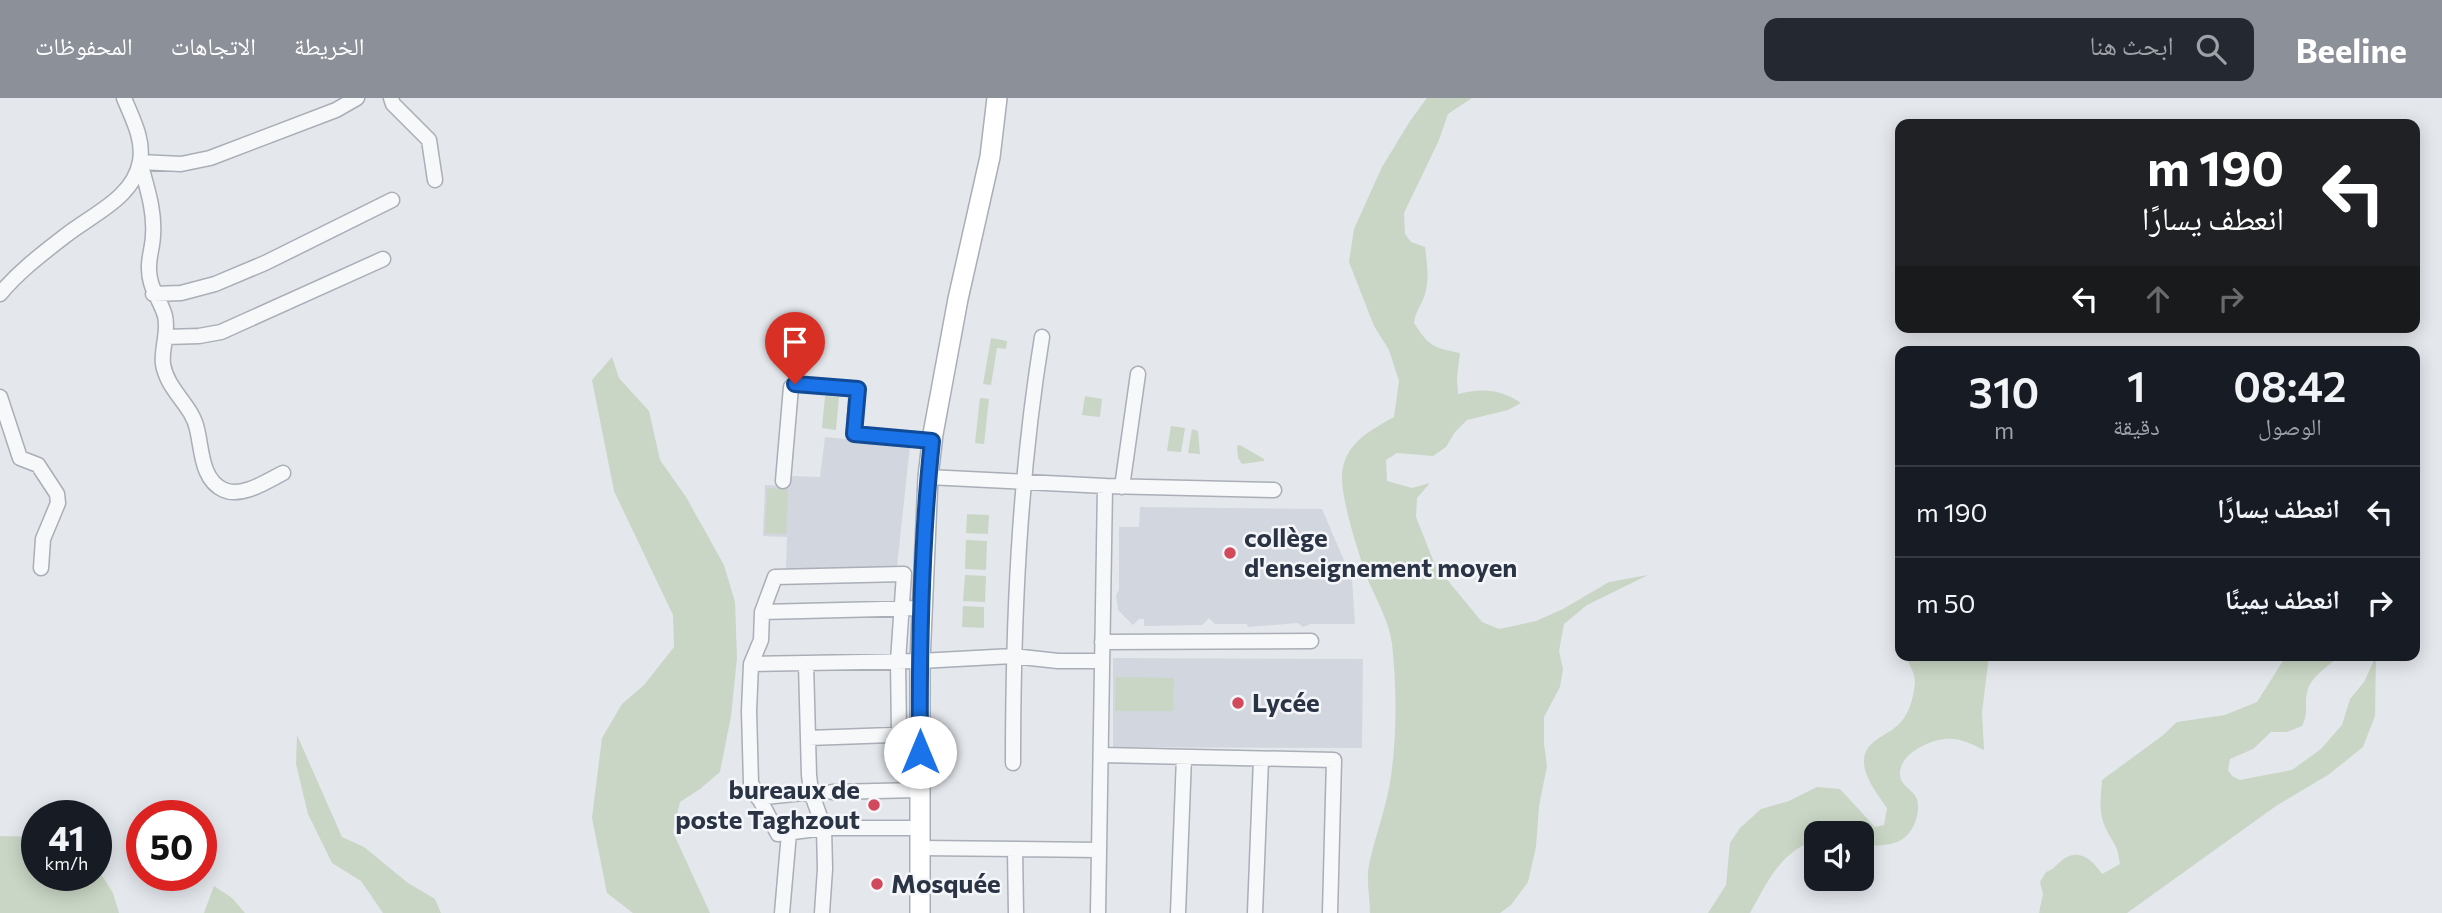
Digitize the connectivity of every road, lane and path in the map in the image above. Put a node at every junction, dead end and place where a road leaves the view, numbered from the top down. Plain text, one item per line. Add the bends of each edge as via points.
1 (124, 98) edge
2 (357, 98) edge
3 (391, 98) edge
4 (998, 98) edge
5 (140, 162) junction
6 (435, 180) dead end
7 (392, 200) dead end
8 (383, 258) dead end
9 (0, 294) edge
10 (153, 294) junction
11 (166, 337) junction
12 (1042, 337) dead end
13 (1138, 374) dead end
14 (0, 397) edge
15 (932, 441) junction
16 (283, 473) dead end
17 (928, 477) junction
18 (783, 481) dead end
19 (1023, 482) junction
20 (1105, 486) junction
21 (1122, 487) junction
22 (1274, 490) dead end
23 (41, 568) dead end
24 (922, 608) junction
25 (901, 609) junction
26 (762, 612) junction
27 (1311, 641) dead end
28 (1102, 642) junction
29 (1013, 656) junction
30 (898, 661) junction
31 (920, 661) junction
32 (1102, 661) junction
33 (751, 664) junction
34 (806, 664) junction
35 (899, 734) junction
36 (920, 734) junction
37 (808, 738) junction
38 (1102, 755) junction
39 (1184, 757) junction
40 (1261, 759) junction
41 (1013, 763) dead end
42 (920, 790) junction
43 (811, 792) junction
44 (832, 792) dead end
45 (758, 798) junction
46 (824, 828) junction
47 (789, 833) junction
48 (921, 838) junction
49 (1015, 850) junction
50 (1099, 850) junction
51 (782, 913) edge
52 (822, 913) edge
53 (920, 913) edge
54 (1016, 913) edge
55 (1098, 913) edge
56 (1178, 913) edge
57 (1255, 913) edge
58 (1330, 913) edge

1 - 5 street via 140,140
2 - 5 street via 210,158 181,164
3 - 6 street via 429,140
4 - 15 main road
5 - 9 street via 112,204 68,233
5 - 10 street via 154,233 149,267
7 - 10 street via 215,284
8 - 11 street via 221,332
10 - 11 street via 165,317
11 - 16 street via 163,362 168,383 197,427 201,461 217,486 227,492 248,490
12 - 19 street
13 - 21 street
14 - 23 street via 20,458 38,465 57,494 58,503 43,539
15 - 17 main road
15 - 18 street via 854,434 858,389 795,384 791,387
17 - 19 street
17 - 24 main road
19 - 20 street
19 - 29 street
20 - 21 street
20 - 28 street
21 - 22 street
24 - 25 street
24 - 31 main road
25 - 26 street
25 - 26 street via 904,574 775,577
25 - 30 street
26 - 33 street via 761,640
27 - 28 street
28 - 32 street
29 - 31 street
29 - 32 street
29 - 41 street
30 - 31 street
30 - 34 street
30 - 35 street
31 - 36 main road
32 - 38 street
33 - 34 street
33 - 45 street via 751,783
34 - 37 street
35 - 36 street
35 - 37 street
36 - 42 main road
37 - 43 street
38 - 39 street
38 - 50 street
39 - 40 street
39 - 56 street
40 - 57 street
40 - 58 street via 1334,760
42 - 44 street
42 - 48 main road
43 - 45 street
43 - 46 street
45 - 47 street via 778,834
46 - 47 street
46 - 48 street
46 - 52 street
47 - 51 street
48 - 49 street
48 - 53 main road
49 - 50 street
49 - 54 street
50 - 55 street

